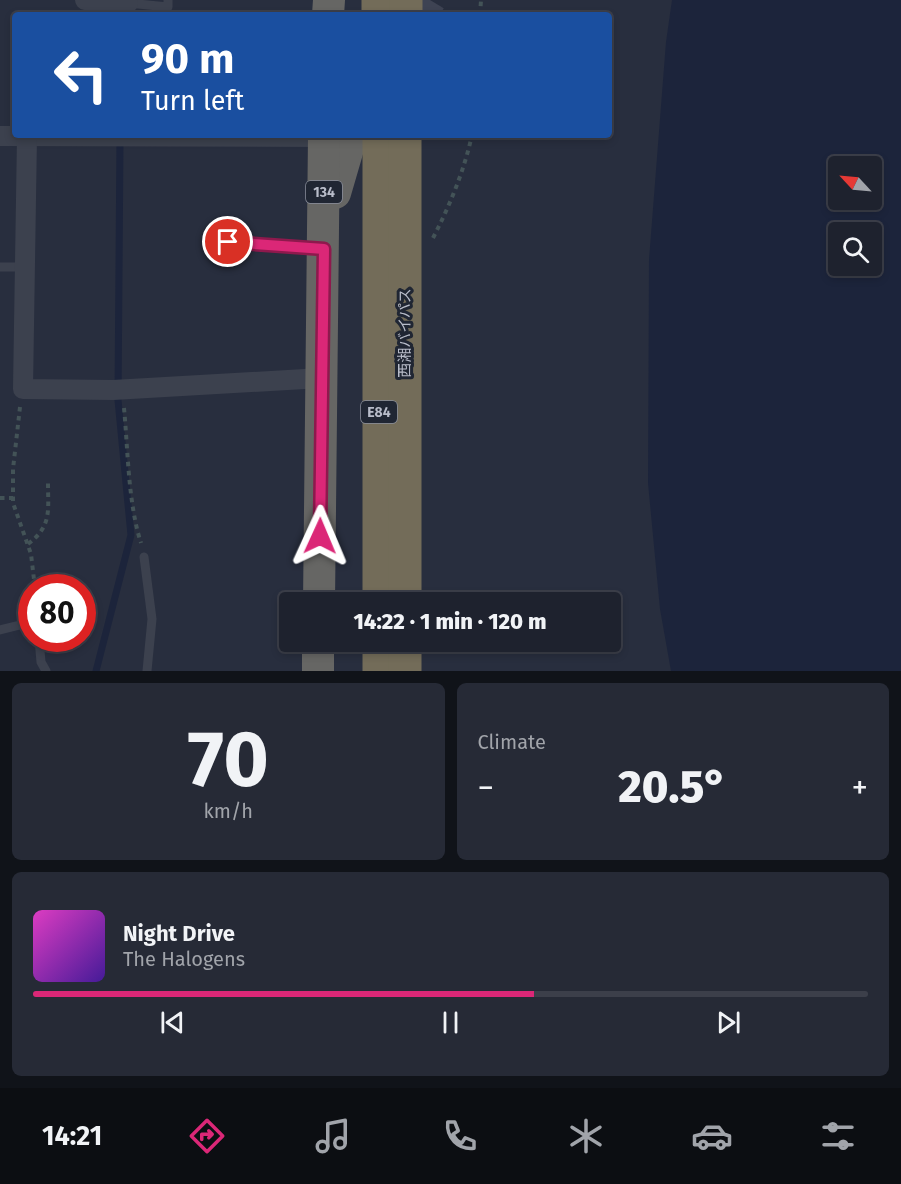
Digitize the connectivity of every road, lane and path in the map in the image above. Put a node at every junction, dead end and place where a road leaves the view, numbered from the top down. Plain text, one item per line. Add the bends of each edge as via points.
1 (85, 0) edge
2 (168, 0) edge
3 (122, 3) joint
4 (27, 138) edge
5 (344, 138) edge
6 (405, 138) edge
7 (392, 222) junction
8 (228, 242) dead end
9 (324, 249) junction
10 (0, 267) edge
11 (24, 267) junction
12 (322, 378) junction
13 (22, 389) junction
14 (119, 390) junction
15 (48, 483) dead end
16 (0, 498) edge
17 (13, 498) junction
18 (28, 544) junction
19 (144, 557) joint
20 (33, 574) edge
21 (319, 592) edge
22 (379, 592) edge
23 (405, 592) edge
24 (18, 626) edge
25 (0, 630) edge
26 (40, 652) edge
27 (318, 652) edge
28 (379, 652) edge
29 (405, 652) edge
30 (46, 671) edge
31 (147, 671) edge
32 (318, 671) edge
33 (379, 671) edge
34 (405, 671) edge

1 - 3 street
2 - 3 lane via 168,7
4 - 11 street
5 - 7 highway, 西湘バイパス / E84
5 - 9 highway, 134
6 - 7 highway, 西湘バイパス / E84
7 - 22 highway, 西湘バイパス / E84
7 - 23 highway, 西湘バイパス / E84
8 - 9 lane
9 - 12 highway, 134
10 - 11 lane
11 - 13 street
12 - 14 street
12 - 21 highway, 134
13 - 14 street
13 - 17 path
14 - 19 path via 133,507
15 - 18 path via 45,528
16 - 17 path
17 - 18 path
18 - 20 path
19 - 31 lane via 152,619
24 - 25 lane
26 - 30 lane
27 - 32 highway
28 - 33 highway
29 - 34 highway

